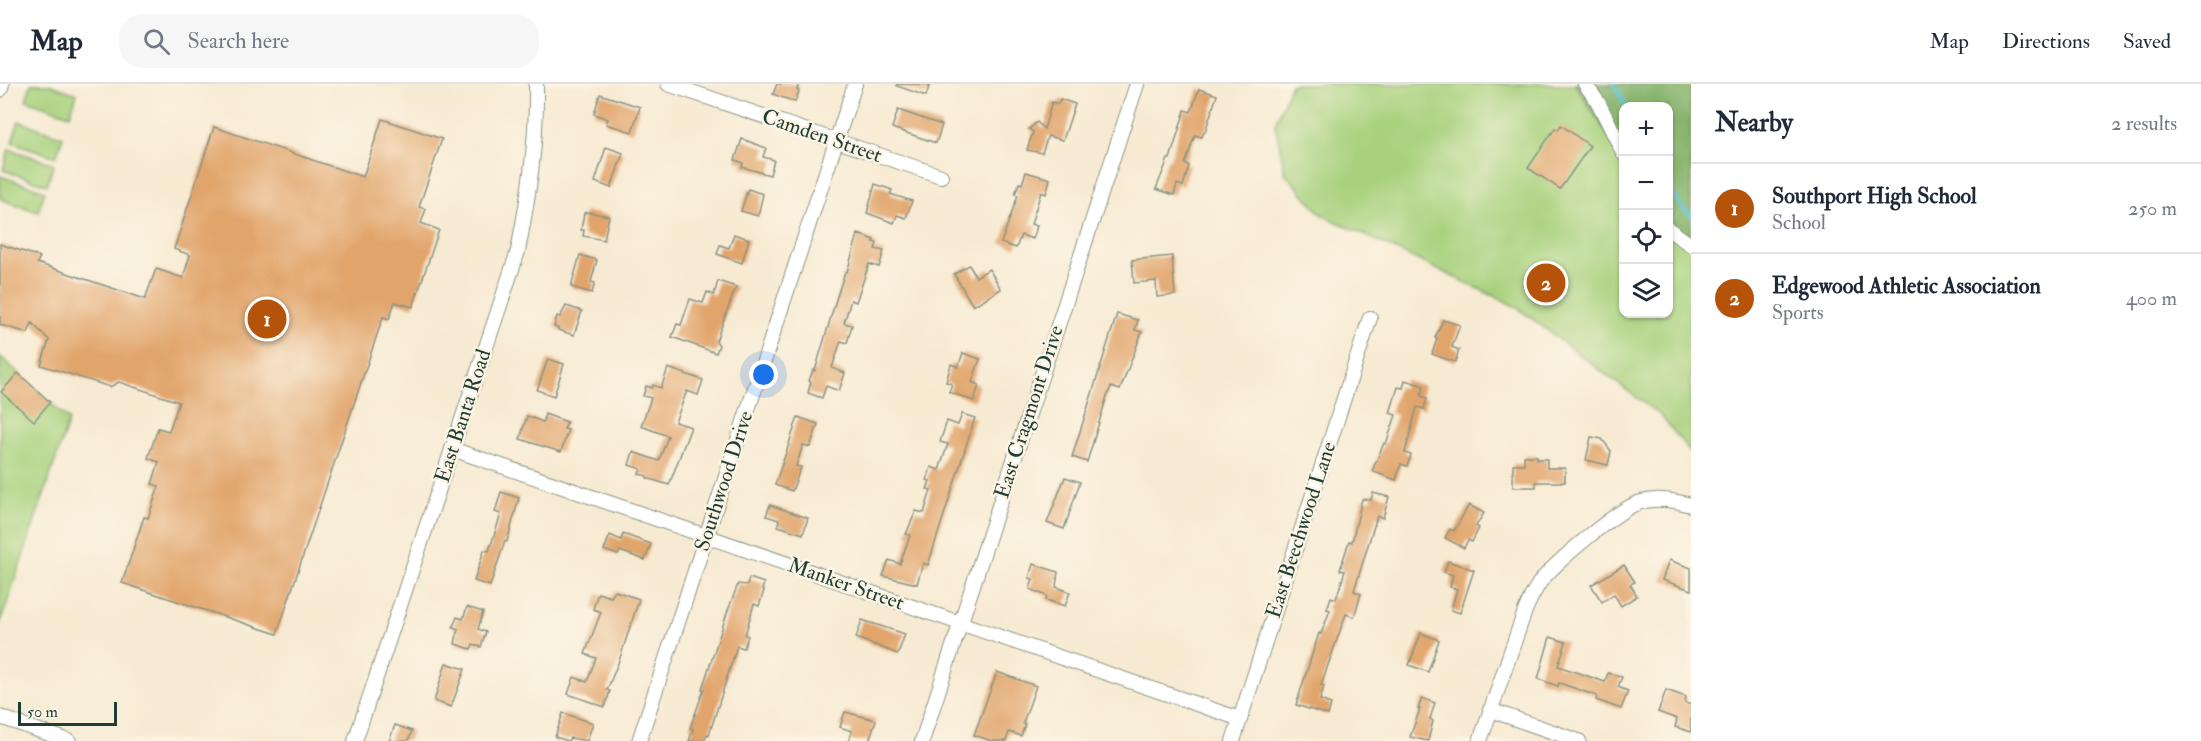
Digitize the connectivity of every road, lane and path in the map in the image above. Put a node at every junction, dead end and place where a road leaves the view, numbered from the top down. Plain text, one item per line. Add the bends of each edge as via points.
1 (2, 84) edge
2 (536, 84) edge
3 (668, 84) edge
4 (855, 84) edge
5 (1137, 84) edge
6 (1585, 84) edge
7 (0, 90) edge
8 (836, 140) junction
9 (1619, 146) edge
10 (941, 176) dead end
11 (1673, 232) edge
12 (1691, 245) edge
13 (1370, 318) dead end
14 (452, 449) junction
15 (1691, 505) edge
16 (706, 536) junction
17 (960, 623) junction
18 (1490, 710) junction
19 (0, 717) edge
20 (1240, 719) junction
21 (64, 740) edge
22 (355, 741) edge
23 (639, 741) edge
24 (922, 741) edge
25 (1233, 741) edge
26 (1480, 741) edge
27 (1579, 741) edge

1 - 7 street
2 - 14 street, East Banta Road via 535,148 524,228
3 - 8 street, Camden Street
4 - 8 street, Southwood Drive
5 - 17 street, East Cragmont Drive
6 - 9 street
8 - 10 street, Camden Street
8 - 16 street, Southwood Drive
11 - 12 street
13 - 20 street, East Beechwood Lane
14 - 16 street, Manker Street
14 - 22 street, East Banta Road
15 - 18 street via 1640,502 1623,510 1561,560 1539,583 1525,611
16 - 17 street, Manker Street
16 - 23 street, Southwood Drive
17 - 20 street, Manker Street
17 - 24 street, East Cragmont Drive
18 - 26 street
18 - 27 street
19 - 21 street
20 - 25 street, East Beechwood Lane

